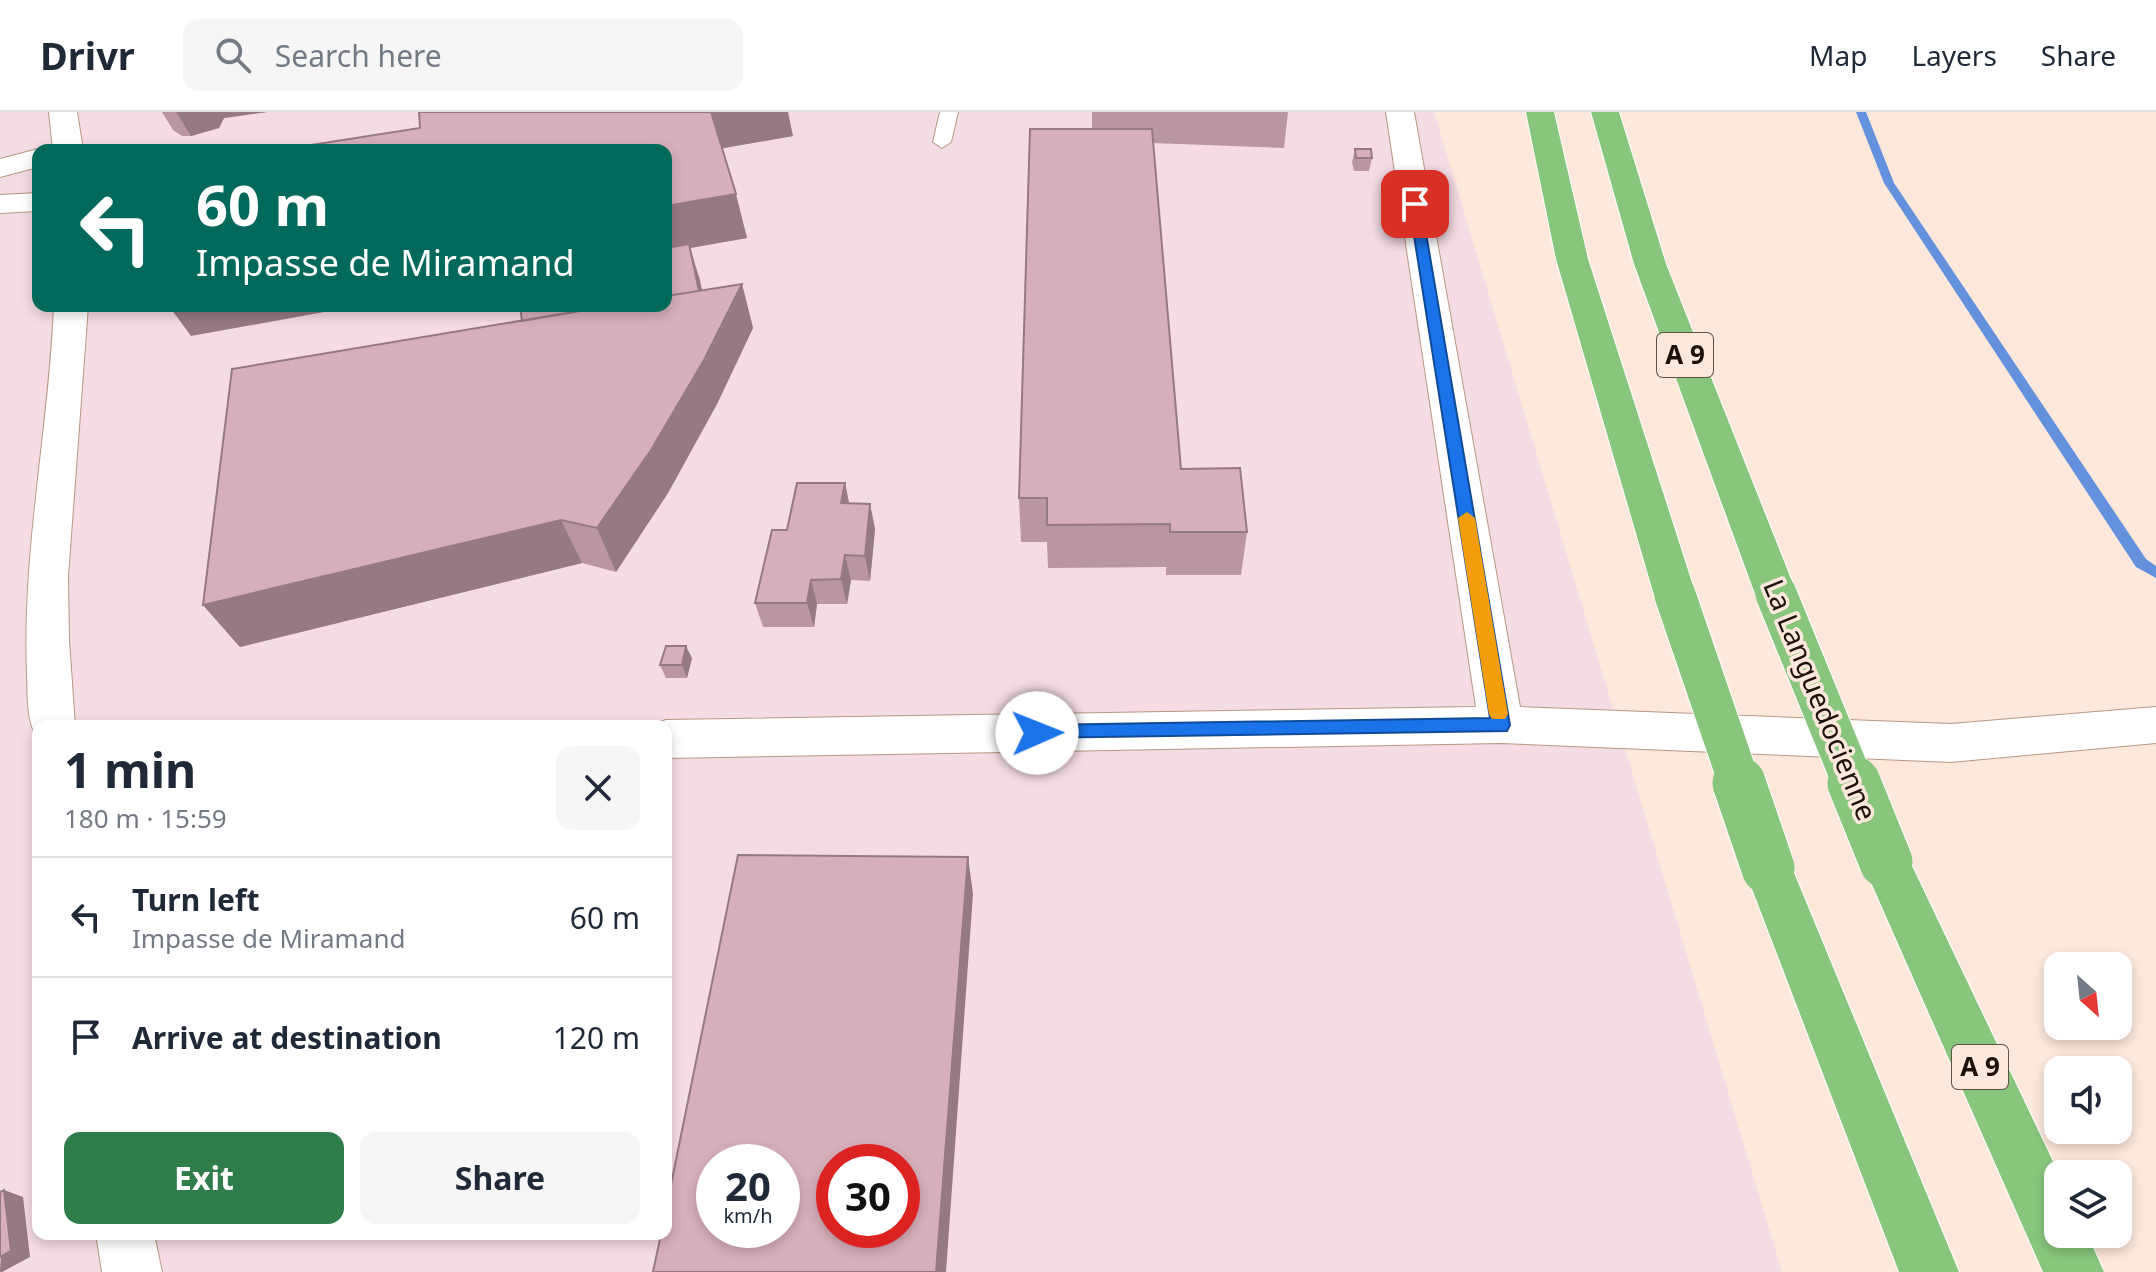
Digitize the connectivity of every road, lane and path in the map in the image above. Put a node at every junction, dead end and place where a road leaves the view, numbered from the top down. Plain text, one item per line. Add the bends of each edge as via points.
1 (63, 112) edge
2 (949, 112) edge
3 (1400, 112) edge
4 (1540, 112) edge
5 (1605, 112) edge
6 (942, 142) dead end
7 (67, 144) edge
8 (32, 160) edge
9 (0, 168) edge
10 (32, 202) edge
11 (0, 204) edge
12 (71, 312) edge
13 (52, 720) edge
14 (1501, 725) junction
15 (2156, 725) edge
16 (672, 739) edge
17 (126, 1240) edge
18 (132, 1272) edge
19 (1929, 1272) edge
20 (2074, 1272) edge

1 - 7 street
2 - 6 lane
3 - 14 street
4 - 19 highway, bridge via 1572,259 1675,595 1768,868
5 - 20 highway, La Languedocienne / A 9, bridge via 1650,264 1776,594 1886,862
8 - 9 street
10 - 11 street
12 - 13 street via 49,558 47,669
14 - 15 street via 1951,743
14 - 16 street
17 - 18 street

